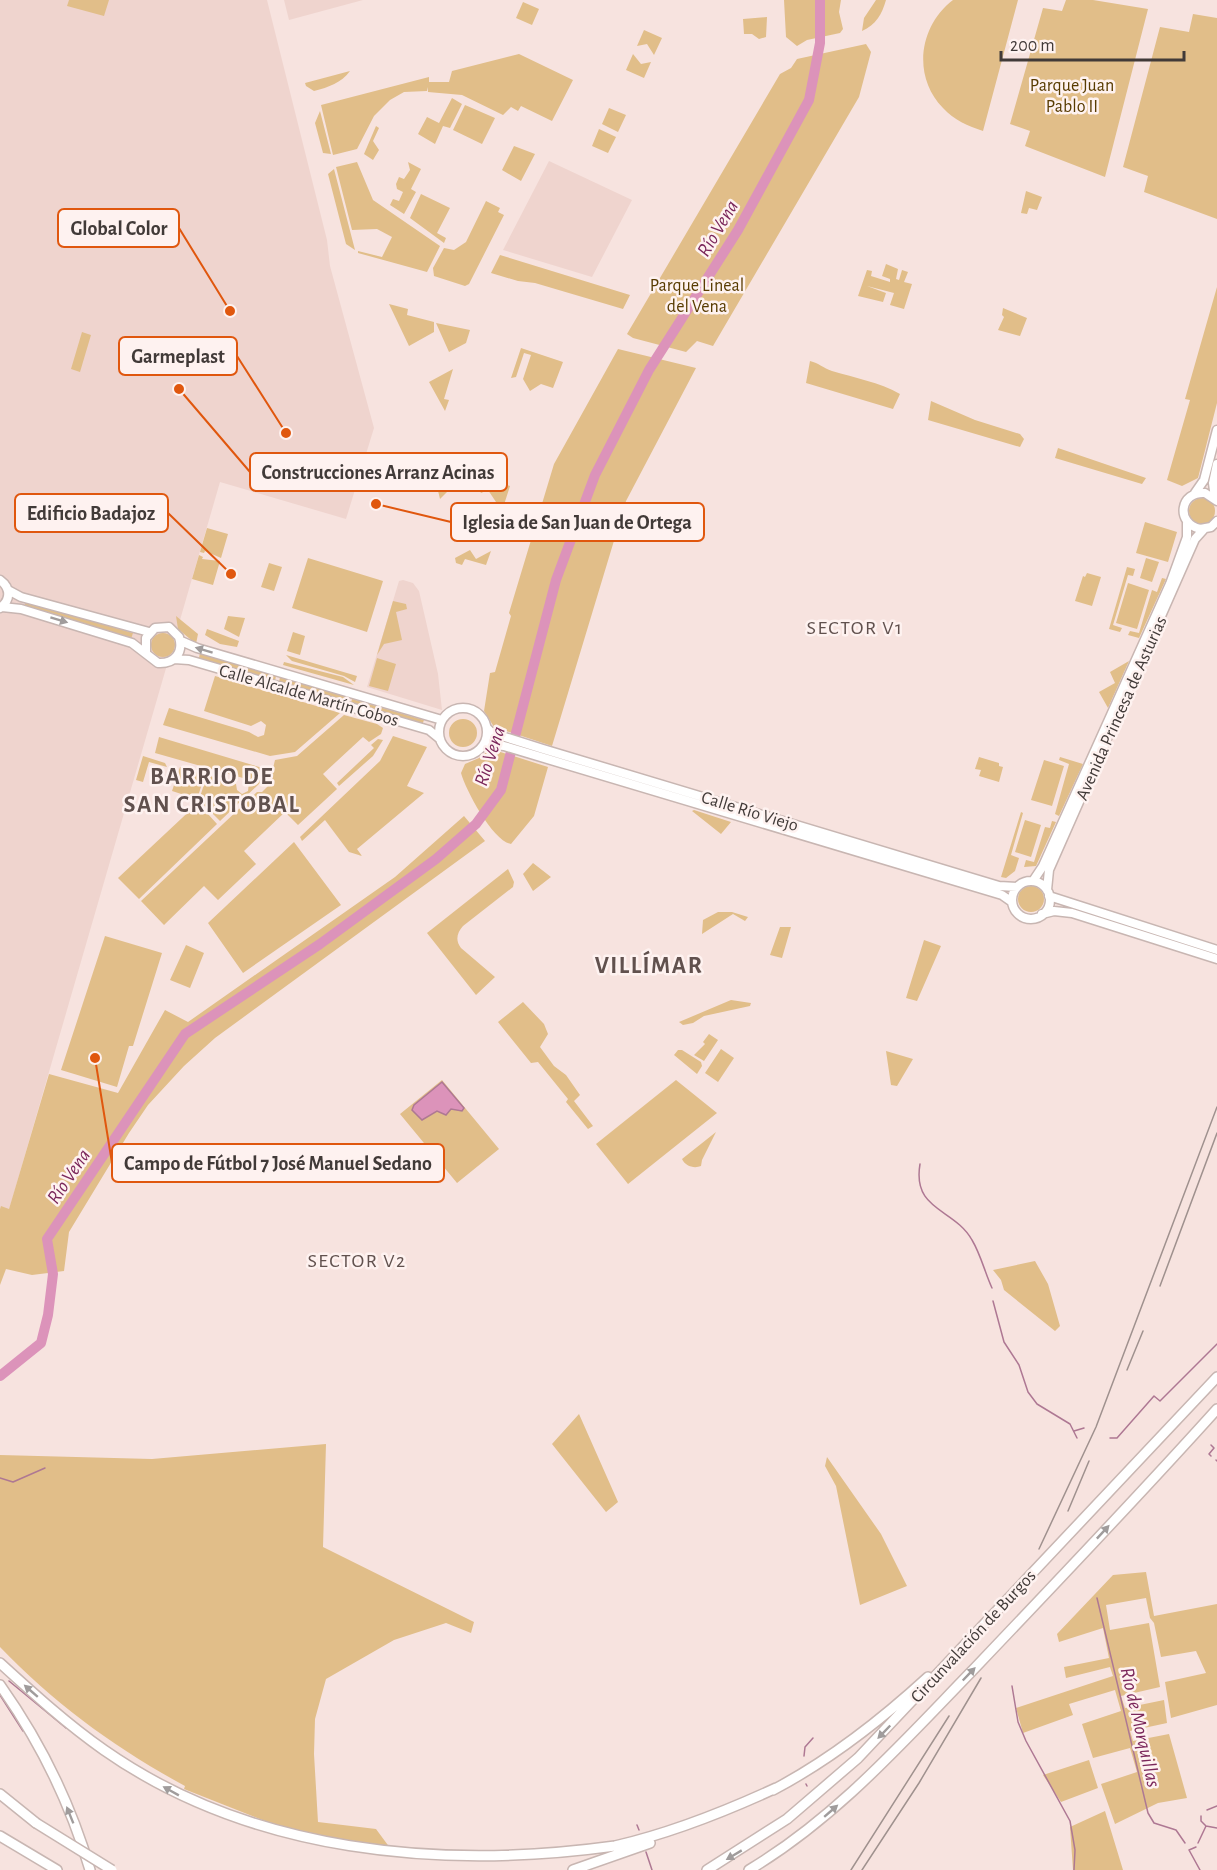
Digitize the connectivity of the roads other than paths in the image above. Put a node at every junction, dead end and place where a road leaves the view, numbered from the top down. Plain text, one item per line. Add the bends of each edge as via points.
1 (1217, 430) edge
2 (1217, 464) edge
3 (1195, 494) junction
4 (1216, 499) edge
5 (1217, 521) edge
6 (1187, 523) junction
7 (1204, 529) junction
8 (0, 580) edge
9 (8, 590) junction
10 (1, 608) edge
11 (149, 632) junction
12 (181, 641) junction
13 (146, 653) junction
14 (174, 659) junction
15 (442, 720) junction
16 (487, 728) junction
17 (440, 739) junction
18 (505, 742) junction
19 (485, 744) junction
20 (532, 750) junction
21 (1033, 881) junction
22 (1017, 887) junction
23 (1048, 893) junction
24 (1012, 902) junction
25 (1042, 915) junction
26 (1217, 950) edge
27 (1217, 959) edge
28 (1217, 1369) edge
29 (1217, 1377) edge
30 (1217, 1409) edge
31 (1217, 1414) edge
32 (1178, 1452) junction
33 (1137, 1460) junction
34 (1009, 1596) junction
35 (0, 1664) edge
36 (0, 1685) edge
37 (776, 1788) junction
38 (0, 1794) edge
39 (0, 1836) edge
40 (784, 1847) junction
41 (55, 1868) edge
42 (90, 1870) edge
43 (112, 1870) edge
44 (573, 1870) edge
45 (707, 1870) edge
46 (749, 1870) edge
47 (754, 1870) edge

1 - 3 main road via 1204,480
2 - 4 main road via 1213,483
3 - 4 main road via 1205,493
3 - 6 main road, Avenida Princesa de Asturias via 1183,507
5 - 7 main road
6 - 7 main road
6 - 21 main road, Avenida Princesa de Asturias via 1187,537 1170,584
7 - 23 main road, Avenida Princesa de Asturias via 1195,539 1052,861 1047,875
8 - 9 main road
9 - 10 main road via 8,600
9 - 11 main road
10 -> 13 main road via 21,609 132,643
11 - 12 main road via 169,627
11 - 13 main road via 144,642
12 - 14 main road via 180,652
15 -> 12 main road, Calle Alcalde Martín Cobos
13 - 14 main road via 158,663
14 - 17 main road, Calle Alcalde Martín Cobos via 189,660 426,729
15 - 16 main road via 450,712 464,708 479,714
15 - 17 main road
16 - 18 main road, Calle Río Viejo
16 - 19 main road
17 - 19 main road via 448,751 463,757 475,754
18 - 19 main road, Calle Río Viejo
18 - 20 main road, Calle Río Viejo
20 - 22 main road, Calle Río Viejo via 999,886
20 - 24 main road, Calle Río Viejo via 1002,895
21 - 22 main road
21 - 23 main road
22 - 24 main road
23 - 25 main road via 1048,907
23 - 26 main road
24 - 25 main road via 1023,916
25 - 27 main road via 1054,910 1072,913
28 - 33 highway
29 - 33 highway, Circunvalación de Burgos
30 - 32 highway, Circunvalación de Burgos
31 - 32 highway
40 -> 32 highway, Circunvalación de Burgos via 846,1798 922,1724
33 - 34 highway, Circunvalación de Burgos
34 - 37 highway via 876,1723 820,1764
34 -> 45 highway, Circunvalación de Burgos via 836,1779 763,1837
37 -> 35 highway via 674,1830 582,1853 460,1865 370,1856 270,1833 180,1795 92,1742
42 -> 36 highway via 50,1769
37 - 44 highway via 710,1820
38 - 43 highway, bridge via 36,1823
39 - 41 highway
40 - 46 highway, Circunvalación de Burgos
40 - 47 highway

